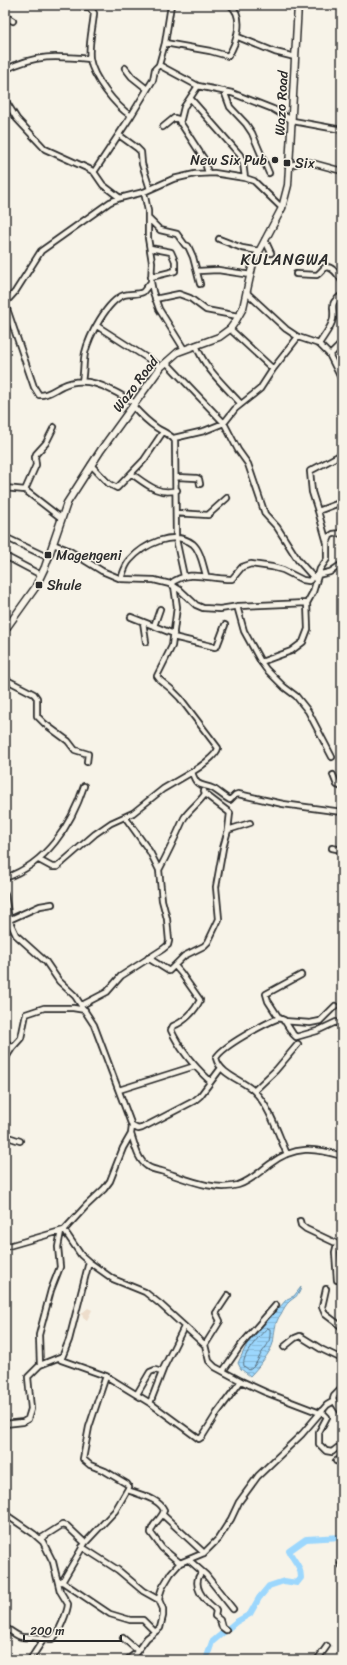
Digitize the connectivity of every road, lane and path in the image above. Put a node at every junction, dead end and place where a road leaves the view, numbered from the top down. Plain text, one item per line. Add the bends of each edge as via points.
1 (79, 5) edge
2 (171, 5) edge
3 (230, 5) edge
4 (298, 5) edge
5 (5, 16) edge
6 (13, 21) dead end
7 (238, 37) junction
8 (165, 43) junction
9 (295, 57) junction
10 (90, 59) junction
11 (159, 64) junction
12 (125, 68) dead end
13 (5, 70) edge
14 (198, 86) junction
15 (147, 89) junction
16 (224, 91) junction
17 (190, 98) junction
18 (5, 100) edge
19 (131, 116) junction
20 (293, 121) junction
21 (180, 122) junction
22 (163, 127) dead end
23 (342, 130) edge
24 (119, 135) junction
25 (288, 166) junction
26 (342, 171) edge
27 (94, 172) junction
28 (208, 173) junction
29 (269, 173) dead end
30 (245, 178) junction
31 (150, 189) junction
32 (144, 192) junction
33 (120, 198) junction
34 (282, 208) junction
35 (148, 219) junction
36 (219, 239) dead end
37 (265, 240) junction
38 (150, 248) junction
39 (258, 251) junction
40 (271, 253) dead end
41 (198, 272) junction
42 (251, 274) junction
43 (296, 274) dead end
44 (151, 280) junction
45 (342, 281) edge
46 (200, 284) dead end
47 (247, 293) junction
48 (342, 295) edge
49 (155, 299) junction
50 (5, 303) edge
51 (238, 316) junction
52 (97, 326) junction
53 (230, 329) junction
54 (298, 337) junction
55 (342, 343) edge
56 (319, 344) junction
57 (196, 345) junction
58 (184, 349) junction
59 (330, 355) junction
60 (163, 364) junction
61 (273, 369) junction
62 (342, 380) edge
63 (82, 381) junction
64 (241, 404) junction
65 (134, 405) junction
66 (224, 423) junction
67 (54, 427) dead end
68 (163, 432) junction
69 (174, 438) junction
70 (342, 454) edge
71 (91, 465) junction
72 (132, 474) junction
73 (176, 477) junction
74 (200, 484) dead end
75 (5, 488) edge
76 (24, 490) junction
77 (177, 490) junction
78 (227, 498) dead end
79 (342, 502) edge
80 (318, 511) junction
81 (176, 513) junction
82 (61, 518) junction
83 (342, 533) edge
84 (5, 537) edge
85 (176, 539) junction
86 (327, 543) junction
87 (53, 544) junction
88 (5, 556) edge
89 (49, 558) junction
90 (342, 564) edge
91 (41, 575) junction
92 (206, 575) junction
93 (184, 576) junction
94 (314, 578) junction
95 (120, 579) junction
96 (316, 584) junction
97 (172, 585) junction
98 (307, 604) junction
99 (238, 606) junction
100 (160, 609) dead end
101 (131, 617) dead end
102 (143, 622) junction
103 (225, 625) dead end
104 (154, 626) junction
105 (5, 629) edge
106 (173, 636) junction
107 (146, 642) dead end
108 (261, 662) junction
109 (5, 679) edge
110 (332, 757) dead end
111 (87, 762) dead end
112 (192, 772) junction
113 (333, 775) dead end
114 (84, 786) dead end
115 (203, 787) junction
116 (342, 787) edge
117 (205, 794) junction
118 (342, 812) edge
119 (125, 817) junction
120 (250, 823) dead end
121 (228, 830) junction
122 (332, 848) dead end
123 (342, 850) edge
124 (39, 860) junction
125 (159, 870) junction
126 (5, 878) edge
127 (5, 894) edge
128 (52, 904) dead end
129 (9, 920) junction
130 (148, 958) junction
131 (175, 966) junction
132 (301, 975) dead end
133 (82, 1005) junction
134 (335, 1006) dead end
135 (86, 1010) junction
136 (282, 1020) junction
137 (340, 1020) edge
138 (342, 1026) edge
139 (5, 1041) edge
140 (298, 1044) dead end
141 (12, 1048) junction
142 (5, 1059) edge
143 (195, 1066) junction
144 (221, 1068) junction
145 (210, 1081) junction
146 (120, 1090) junction
147 (254, 1091) junction
148 (132, 1126) junction
149 (131, 1134) junction
150 (5, 1136) edge
151 (20, 1141) dead end
152 (287, 1154) junction
153 (342, 1156) edge
154 (300, 1221) dead end
155 (63, 1231) junction
156 (337, 1244) junction
157 (5, 1246) edge
158 (342, 1246) edge
159 (89, 1262) junction
160 (337, 1280) dead end
161 (326, 1289) dead end
162 (228, 1295) dead end
163 (276, 1305) dead end
164 (184, 1327) junction
165 (342, 1327) edge
166 (205, 1345) junction
167 (284, 1347) dead end
168 (60, 1358) junction
169 (342, 1359) edge
170 (40, 1364) junction
171 (223, 1371) junction
172 (162, 1372) junction
173 (106, 1376) junction
174 (241, 1381) junction
175 (342, 1388) edge
176 (137, 1394) junction
177 (334, 1401) junction
178 (150, 1402) junction
179 (320, 1412) junction
180 (342, 1413) edge
181 (5, 1424) edge
182 (337, 1448) dead end
183 (342, 1458) edge
184 (336, 1461) dead end
185 (128, 1490) junction
186 (5, 1515) edge
187 (163, 1515) junction
188 (40, 1539) junction
189 (83, 1545) junction
190 (204, 1553) junction
191 (189, 1560) junction
192 (180, 1563) junction
193 (202, 1572) junction
194 (57, 1579) junction
195 (62, 1582) junction
196 (159, 1600) junction
197 (233, 1609) dead end
198 (5, 1628) edge
199 (226, 1630) dead end
200 (155, 1632) junction
201 (123, 1638) dead end
202 (44, 1639) junction
203 (327, 1646) dead end
204 (137, 1650) junction
205 (30, 1660) edge
206 (127, 1660) edge
207 (317, 1660) edge

1 - 10 street via 90,8 94,13
2 - 8 street
3 - 7 street via 238,14
4 - 9 main road, Wazo Road
5 - 6 street
7 - 8 street via 228,56
7 - 9 street
8 - 11 street
9 - 20 main road, Wazo Road
10 - 13 street via 46,56 25,61
10 - 19 street via 112,99
11 - 14 street
11 - 15 street
12 - 15 street
14 - 16 street
14 - 17 street
15 - 19 street
16 - 20 street via 273,109
16 - 29 street via 230,107 252,133
17 - 21 street via 184,107
17 - 30 street via 240,155
18 - 27 street via 17,119 45,149
19 - 24 street
20 - 23 street
20 - 25 main road, Wazo Road
21 - 22 street via 174,118
21 - 28 street via 204,159
24 - 27 street
24 - 31 street via 141,152
25 - 26 street via 305,161
25 - 34 main road, Wazo Road via 288,185
27 - 33 street via 103,185
28 - 30 street
28 - 31 street via 173,179
30 - 34 street via 263,188
31 - 32 street
32 - 33 street
32 - 35 street
33 - 50 street via 98,210 41,251
34 - 37 main road, Wazo Road
35 - 38 street
35 - 41 street via 160,230 177,234 184,245 188,246
36 - 39 street
37 - 39 main road, Wazo Road
37 - 40 street
38 - 44 street
38 - 44 street via 173,253 175,261 175,271
39 - 42 main road, Wazo Road
41 - 42 street via 218,270
41 - 46 street
42 - 47 main road, Wazo Road
43 - 45 street via 317,275 328,267
44 - 49 street
44 - 52 street via 143,292 124,295 114,302
47 - 51 main road, Wazo Road
47 - 54 street via 276,321
48 - 56 street via 333,302 333,320
49 - 51 street via 179,294 190,298 206,310
49 - 58 street
50 - 63 street via 37,393 41,396 63,385
51 - 53 main road, Wazo Road
52 - 60 street
52 - 63 street via 86,349
53 - 57 main road, Wazo Road via 219,337
53 - 61 street
54 - 56 street
54 - 61 street
55 - 59 street
56 - 59 street
57 - 58 main road, Wazo Road
57 - 64 street via 206,366
58 - 60 main road, Wazo Road
59 - 62 street
60 - 65 main road, Wazo Road
60 - 66 street
61 - 64 street via 260,389
63 - 65 street via 112,389
64 - 66 street
65 - 68 street via 147,420
65 - 71 main road, Wazo Road
66 - 69 street
66 - 94 street via 248,464 265,514
67 - 76 street via 46,443 36,454 36,465
68 - 69 street
68 - 72 street
69 - 73 street
70 - 80 street via 310,471 312,492
71 - 72 street via 116,488
71 - 82 main road, Wazo Road via 67,503
72 - 77 street via 155,489 166,492
73 - 74 street via 197,478 200,479
73 - 77 street
75 - 76 street
76 - 82 street
77 - 81 street
78 - 81 street via 208,515
79 - 80 street
80 - 86 street
81 - 85 street
82 - 87 main road, Wazo Road
83 - 86 street via 333,534
84 - 89 street
85 - 92 street via 193,544 198,550
85 - 93 street
85 - 95 street via 154,542 136,554 128,562
86 - 94 street via 327,559
87 - 89 main road, Wazo Road
87 - 95 street
88 - 91 street
89 - 91 main road, Wazo Road
90 - 94 street
91 - 105 main road, Wazo Road via 35,588
92 - 93 street
92 - 94 street via 232,579 242,567 251,564 283,570 303,580
93 - 97 street
94 - 96 street
94 - 96 street
95 - 97 street via 154,580
96 - 98 street
97 - 99 street via 203,608
97 - 106 street via 177,607
98 - 99 street
98 - 108 street via 308,628 303,642 291,651
99 - 108 street via 244,631
100 - 104 street
101 - 102 street
102 - 104 street
102 - 107 street
103 - 106 street via 215,647
104 - 106 street
106 - 112 street via 157,678 180,698 218,749
108 - 110 street via 308,711
109 - 111 street via 34,694 37,698 37,716 68,741 75,750 88,754
112 - 115 street via 196,782
112 - 119 street via 163,789
113 - 116 street via 337,785
114 - 124 street via 77,809 70,821
115 - 117 street
115 - 118 street via 210,788 230,800 236,794 242,794 283,804
117 - 121 street via 229,811
117 - 125 street via 184,818
119 - 124 street via 95,834 57,867
119 - 125 street via 150,852
120 - 121 street
121 - 131 street via 216,887 219,919 208,942 184,956
122 - 123 street
124 - 126 street
125 - 130 street via 169,941 166,947
127 - 129 street
128 - 129 street via 40,906
129 - 133 street via 16,935 46,962 59,981
130 - 131 street via 167,971
130 - 133 street via 121,976 107,992
131 - 143 street via 200,1000 186,1018 171,1030 181,1050
132 - 136 street via 266,994
133 - 135 street
134 - 136 street via 320,1021 310,1023
135 - 141 street via 49,1008 26,1014 21,1038
135 - 146 street
136 - 137 street via 296,1037
136 - 144 street via 249,1033 220,1052 216,1058
137 - 138 street
139 - 141 street
140 - 147 street
141 - 142 street
143 - 145 street
143 - 146 street
144 - 145 street
144 - 147 street
145 - 148 street via 194,1101 142,1128
146 - 148 street
147 - 152 street via 267,1110
148 - 149 street
149 - 152 street via 140,1159 148,1167 220,1187 235,1186 252,1180 270,1163
149 - 155 street via 104,1189
150 - 151 street
152 - 153 street via 311,1149
154 - 156 street via 306,1229
155 - 157 street
155 - 159 street
155 - 170 street via 58,1247 60,1268 51,1290 39,1335
156 - 158 street
156 - 160 street
159 - 164 street via 118,1282 149,1295
159 - 168 street via 69,1340
161 - 165 street via 322,1307 325,1314
162 - 166 street via 216,1313 220,1321
163 - 171 street via 245,1340
164 - 166 street
164 - 172 street
166 - 171 street via 209,1361
167 - 169 street via 300,1336
168 - 170 street
168 - 173 street via 62,1361
170 - 181 street via 28,1377 31,1409 28,1419
171 - 174 street
172 - 176 street via 150,1372
172 - 178 street
173 - 176 street
173 - 185 street via 89,1427 83,1459 127,1484
174 - 178 street via 200,1439
174 - 179 street
175 - 177 street via 334,1396
176 - 178 street
177 - 179 street
177 - 180 street
179 - 182 street via 327,1417 319,1432 319,1444 326,1451 332,1452
179 - 190 street via 302,1434 258,1476 239,1502 218,1539
183 - 184 street
185 - 187 street via 159,1504 164,1510
185 - 189 street via 115,1511
186 - 188 street
187 - 190 street
187 - 192 street via 153,1524 151,1533 158,1544
188 - 189 street via 62,1524 67,1526
188 - 194 street via 53,1562
189 - 195 street
189 - 196 street via 143,1591
190 - 191 street
191 - 192 street
191 - 193 street
192 - 196 street via 162,1588
193 - 197 street
193 - 199 street via 198,1578 200,1594 214,1608 215,1616
194 - 195 street
194 - 202 street via 68,1607 56,1636
195 - 200 street via 110,1614 130,1620 144,1620
196 - 200 street via 163,1616 160,1628
198 - 202 street via 20,1636
200 - 204 street
201 - 204 street
202 - 205 street
203 - 207 street
204 - 206 street

